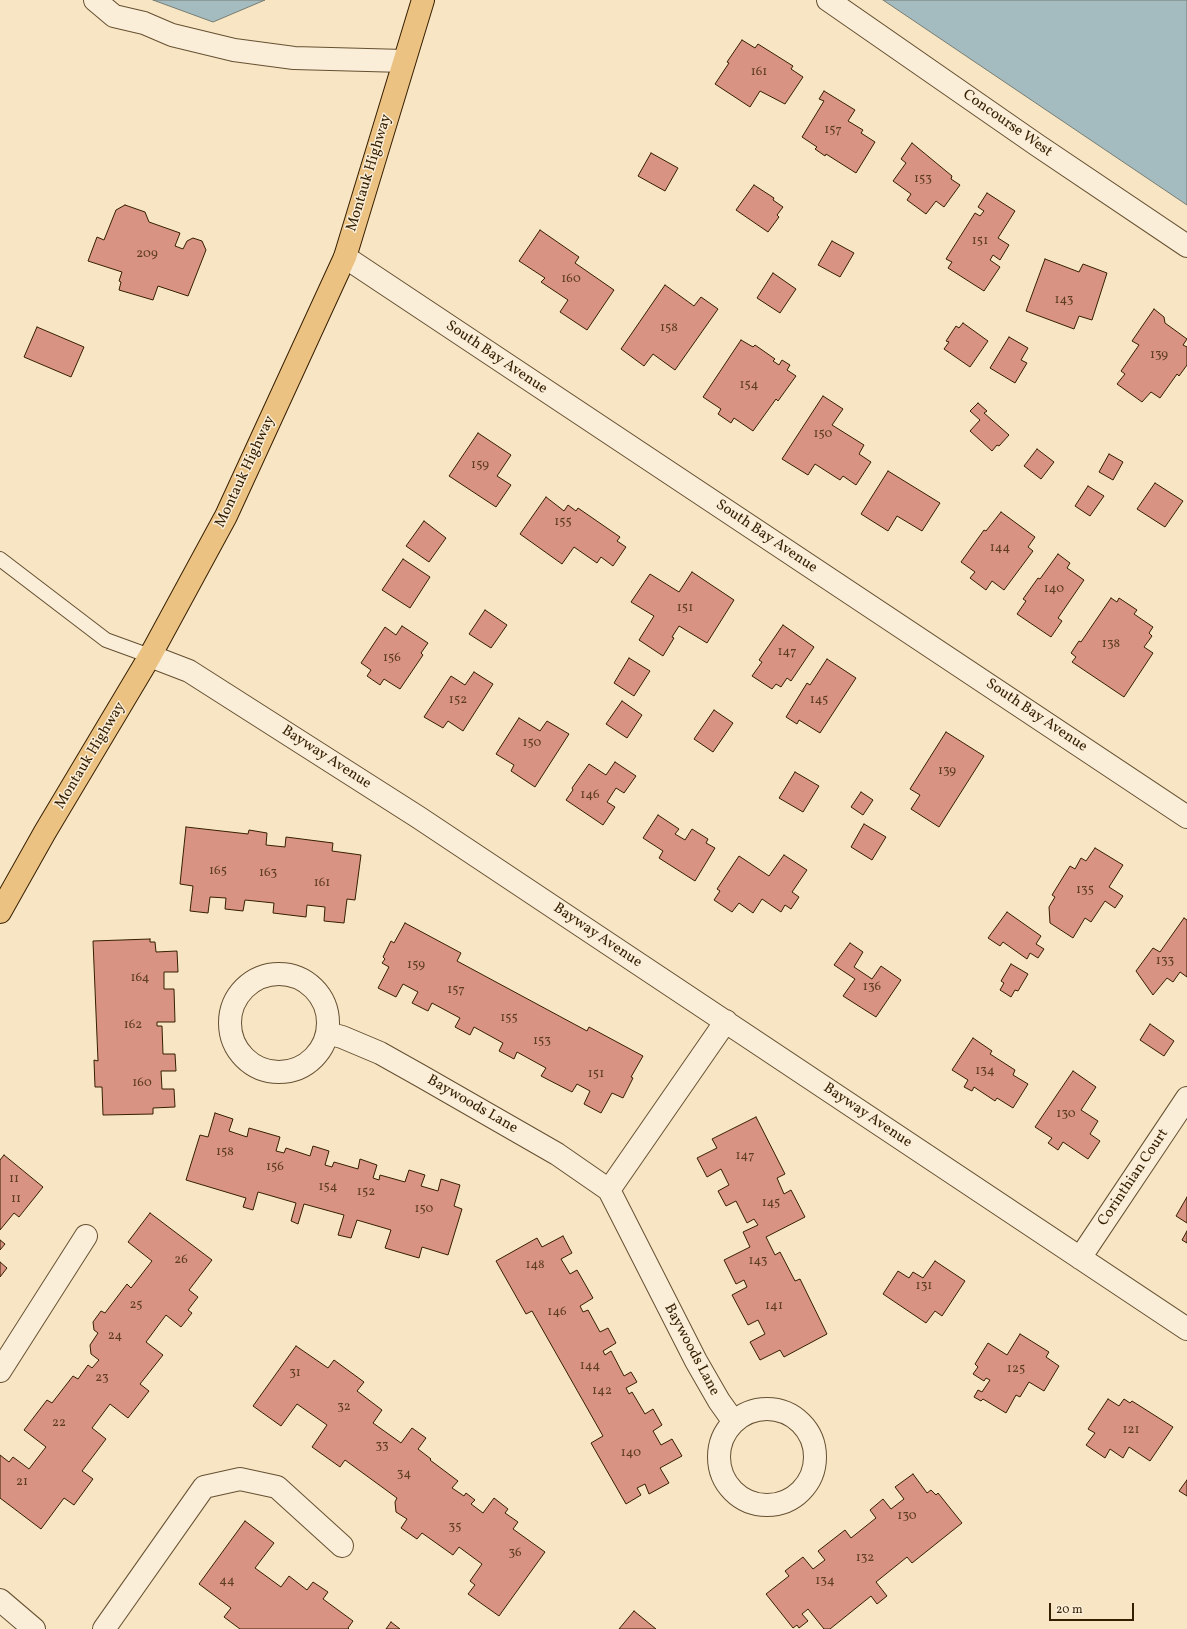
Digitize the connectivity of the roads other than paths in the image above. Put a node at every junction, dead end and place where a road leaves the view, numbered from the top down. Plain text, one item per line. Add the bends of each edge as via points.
1 (95, 0) edge
2 (423, 0) edge
3 (828, 0) edge
4 (404, 61) junction
5 (1187, 246) edge
6 (345, 257) junction
7 (0, 559) edge
8 (150, 656) junction
9 (1187, 817) edge
10 (0, 912) edge
11 (726, 1021) junction
12 (327, 1034) junction
13 (1187, 1098) edge
14 (609, 1190) junction
15 (86, 1236) dead end
16 (1080, 1258) junction
17 (1187, 1329) edge
18 (0, 1371) edge
19 (734, 1422) junction
20 (342, 1546) dead end
21 (0, 1600) edge
22 (34, 1629) edge
23 (104, 1629) edge

1 - 4 street via 114,16 144,24 172,36 234,50 294,58
2 - 4 main road, Montauk Highway
3 - 5 street, Concourse West
4 - 6 main road, Montauk Highway
6 - 8 main road, Montauk Highway via 226,516
6 - 9 street, South Bay Avenue
7 - 8 lane, Bayway Avenue via 106,640
8 - 10 main road, Montauk Highway
8 - 11 street, Bayway Avenue via 189,671 418,817
11 - 14 street
11 - 16 street, Bayway Avenue
12 - 12 street via 328,1013 319,994 296,977 269,974 253,981 231,1009 230,1032 239,1053 251,1065 261,1070 278,1073 304,1066 316,1056
12 - 14 street, Baywoods Lane via 342,1037 380,1053 557,1154
13 - 16 street, Corinthian Court
14 - 19 street, Baywoods Lane via 696,1361
15 - 18 street
16 - 17 street, Bayway Avenue
19 - 19 street via 720,1444 719,1465 728,1486 750,1503 766,1506 792,1499 804,1490 815,1467 815,1447 806,1428 794,1416 768,1408 742,1415
20 - 23 street via 277,1487 240,1479 204,1487
21 - 22 street

